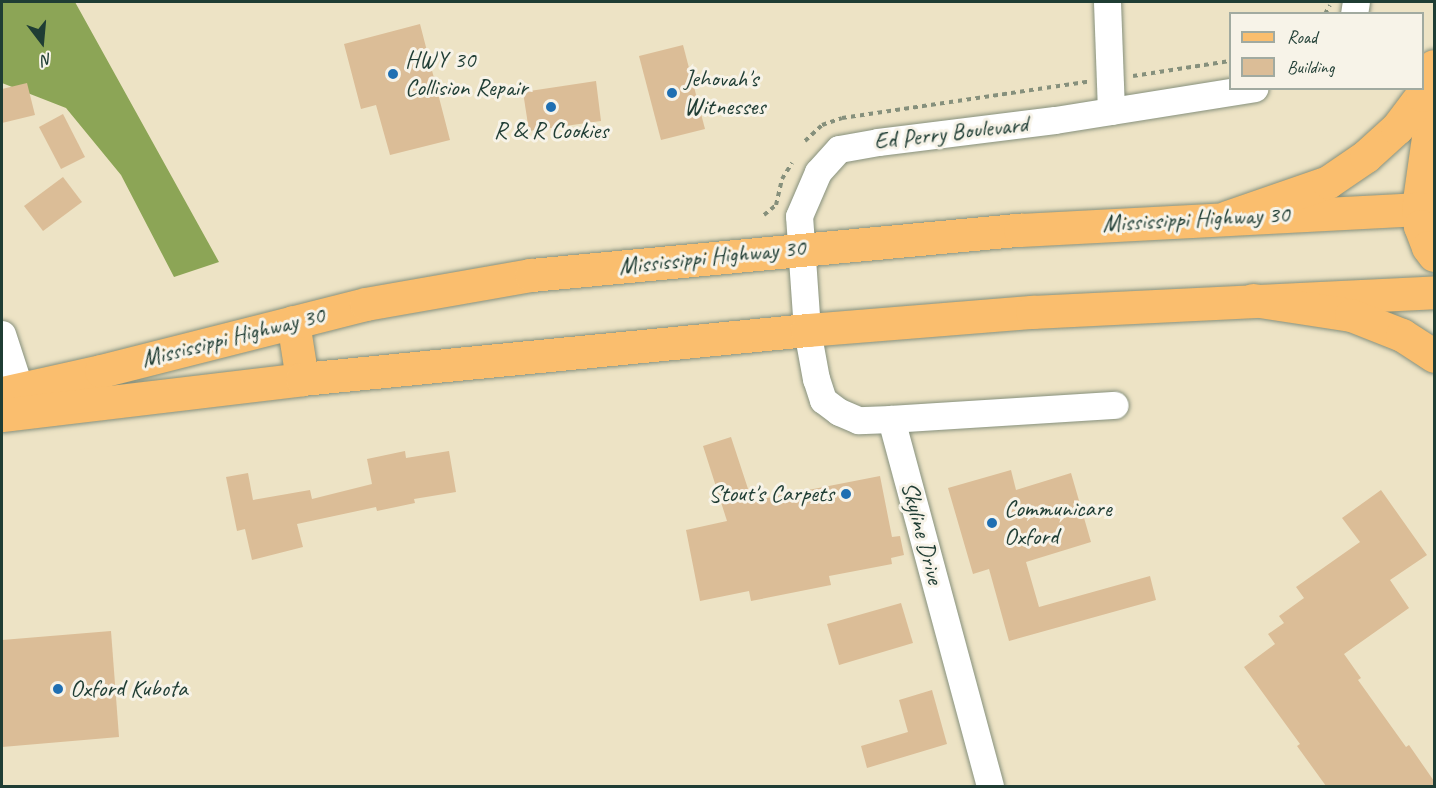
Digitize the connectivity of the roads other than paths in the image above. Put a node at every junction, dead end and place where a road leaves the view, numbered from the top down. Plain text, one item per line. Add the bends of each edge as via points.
1 (1107, 2) edge
2 (1434, 66) edge
3 (1242, 90) edge
4 (1434, 95) edge
5 (1111, 111) junction
6 (1426, 208) edge
7 (1227, 217) junction
8 (800, 248) junction
9 (1434, 255) edge
10 (1434, 292) edge
11 (1253, 300) junction
12 (293, 322) junction
13 (807, 330) junction
14 (2, 334) edge
15 (1434, 356) edge
16 (302, 379) junction
17 (11, 391) edge
18 (1115, 405) dead end
19 (2, 415) edge
20 (891, 419) junction
21 (990, 786) edge

1 - 5 street
2 - 7 main road via 1422,95 1397,128 1366,156 1328,182
3 - 5 street, Ed Perry Boulevard
4 - 6 main road
5 - 8 street, Ed Perry Boulevard via 839,149 818,172 799,216
6 - 7 main road, Mississippi Highway 30
6 - 9 main road via 1420,226
7 - 8 main road, Mississippi Highway 30
8 - 12 main road, Mississippi Highway 30 via 531,275 366,304
8 - 13 street, Ed Perry Boulevard
10 - 11 main road, Mississippi Highway 30
11 - 13 main road, Mississippi Highway 30
11 - 15 main road via 1351,315 1402,335
12 - 16 main road
12 - 17 main road, Mississippi Highway 30
13 - 16 main road, Mississippi Highway 30
13 - 20 street via 824,399 839,412 858,420
14 - 17 street
16 - 19 main road, Mississippi Highway 30
18 - 20 street
20 - 21 street, Skyline Drive

